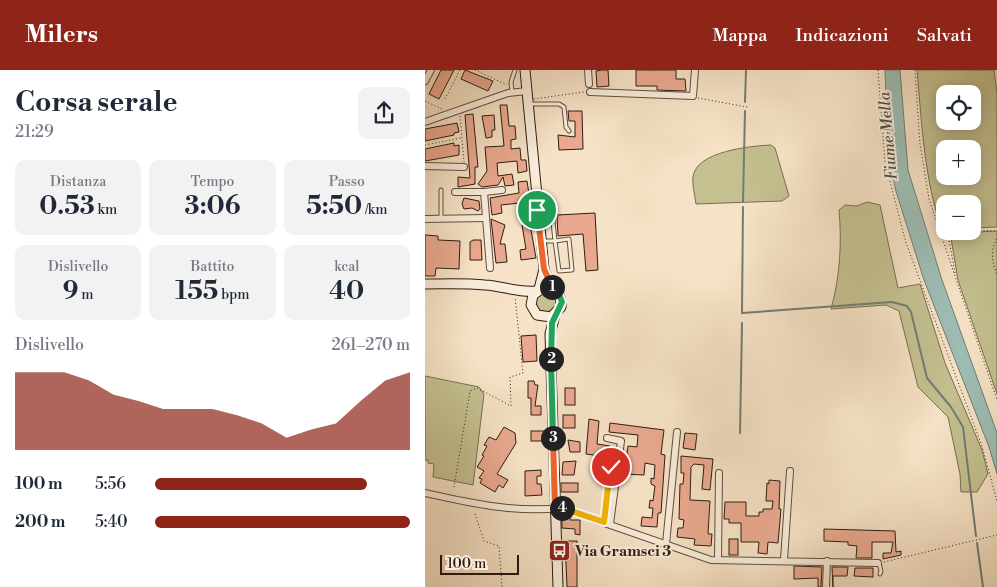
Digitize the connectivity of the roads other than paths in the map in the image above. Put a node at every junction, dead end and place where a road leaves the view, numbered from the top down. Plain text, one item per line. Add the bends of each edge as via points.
1 (431, 70) edge
2 (515, 70) edge
3 (525, 70) edge
4 (588, 70) edge
5 (695, 70) edge
6 (425, 81) edge
7 (589, 84) dead end
8 (512, 92) junction
9 (590, 92) road end
10 (527, 98) junction
11 (425, 122) edge
12 (569, 131) dead end
13 (425, 166) edge
14 (464, 167) road end
15 (441, 190) dead end
16 (502, 190) dead end
17 (455, 192) dead end
18 (484, 192) junction
19 (537, 210) junction
20 (425, 218) edge
21 (441, 218) junction
22 (486, 218) junction
23 (541, 241) junction
24 (555, 241) junction
25 (490, 268) dead end
26 (544, 269) junction
27 (425, 284) edge
28 (554, 289) junction
29 (537, 290) junction
30 (515, 294) junction
31 (531, 305) junction
32 (555, 315) junction
33 (542, 318) junction
34 (551, 334) junction
35 (677, 432) dead end
36 (607, 438) dead end
37 (790, 471) dead end
38 (719, 473) dead end
39 (425, 493) edge
40 (555, 508) junction
41 (610, 524) junction
42 (666, 544) junction
43 (718, 560) junction
44 (784, 560) junction
45 (827, 561) junction
46 (878, 563) joint
47 (879, 574) dead end
48 (558, 587) edge
49 (826, 587) edge

1 - 6 street
2 - 8 lane
3 - 10 street
4 - 7 street
5 - 9 street via 693,96
8 - 10 street
8 - 11 street
10 - 12 lane via 564,107
10 - 19 street
13 - 14 street
15 - 21 lane
16 - 18 street
17 - 18 street
18 - 22 street
19 - 23 street
19 - 24 lane via 552,212
20 - 21 street
21 - 22 street
22 - 25 street
23 - 24 lane
23 - 26 street
24 - 24 lane via 559,271 572,270 569,240
26 - 28 street
26 - 29 street
27 - 30 street via 501,286
28 - 29 street
28 - 32 street via 562,302
29 - 30 street
29 - 31 street
30 - 31 street
31 - 33 street
32 - 33 street
32 - 34 street
33 - 34 street
34 - 40 street
35 - 42 street
36 - 41 street via 621,441
37 - 44 street
38 - 43 street
39 - 40 street via 514,509
40 - 41 street
40 - 48 street
41 - 42 street
42 - 43 street
43 - 44 street
44 - 45 street
45 - 46 street
45 - 49 street
46 - 47 lane via 881,566

